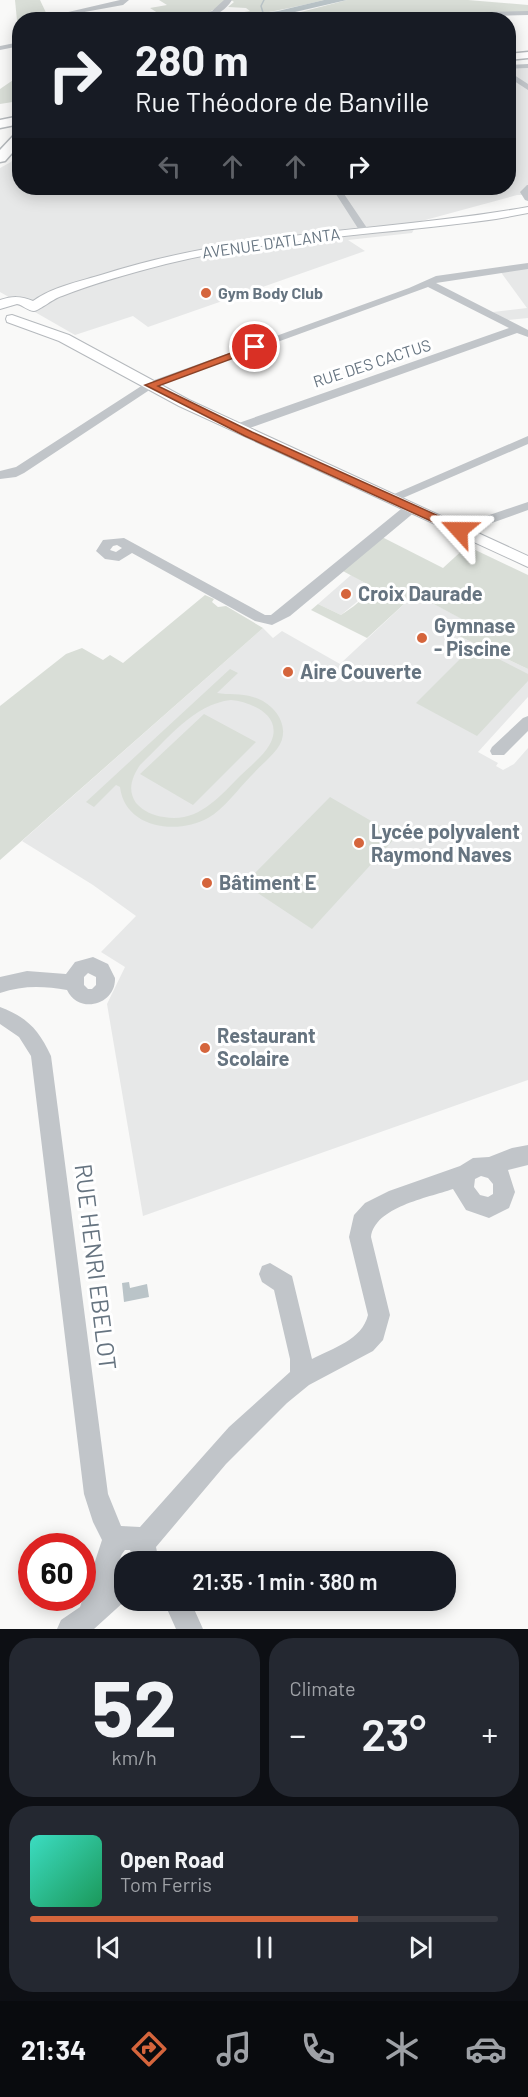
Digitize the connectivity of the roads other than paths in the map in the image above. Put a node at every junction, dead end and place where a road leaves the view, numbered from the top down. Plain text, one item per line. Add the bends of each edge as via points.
1 (125, 0) edge
2 (228, 0) edge
3 (79, 2) dead end
4 (90, 8) junction
5 (72, 12) edge
6 (215, 12) edge
7 (12, 145) edge
8 (0, 158) edge
9 (340, 195) edge
10 (528, 204) edge
11 (528, 210) edge
12 (436, 224) junction
13 (360, 232) junction
14 (528, 266) edge
15 (109, 277) junction
16 (429, 283) junction
17 (7, 301) edge
18 (33, 309) junction
19 (5, 318) edge
20 (523, 331) edge
21 (64, 338) junction
22 (150, 385) junction
23 (237, 428) junction
24 (528, 440) edge
25 (0, 475) edge
26 (391, 498) junction
27 (528, 506) edge
28 (411, 508) junction
29 (459, 530) junction
30 (119, 557) dead end
31 (528, 562) edge
32 (528, 722) edge
33 (498, 751) dead end
34 (72, 983) dead end
35 (0, 986) edge
36 (0, 1015) edge
37 (528, 1155) edge
38 (490, 1167) junction
39 (466, 1174) junction
40 (270, 1274) dead end
41 (301, 1377) junction
42 (116, 1541) junction
43 (144, 1551) edge
44 (147, 1551) edge
45 (106, 1564) junction
46 (114, 1581) edge
47 (114, 1593) edge
48 (181, 1611) edge
49 (91, 1612) junction
50 (70, 1629) edge
51 (190, 1629) edge

1 - 4 street
2 - 6 street
3 - 4 street
4 - 5 street
7 - 8 highway
9 - 13 street
10 - 12 main road, AVENUE D'ATLANTA
11 - 12 main road, AVENUE D'ATLANTA
12 - 13 main road, AVENUE D'ATLANTA
13 - 15 main road, AVENUE D'ATLANTA via 278,239 214,250
14 - 16 street
15 - 17 main road, AVENUE D'ATLANTA
15 - 18 main road, AVENUE D'ATLANTA via 45,298
16 - 20 street
16 - 22 street
17 - 18 main road via 29,302
18 - 19 main road, AVENUE D'ATLANTA via 26,316
18 - 21 main road via 37,319
19 - 21 main road
20 - 23 street, RUE DES CACTUS
21 - 22 main road
22 - 23 main road
22 - 25 street via 20,470
23 - 26 main road
24 - 26 street
26 - 28 main road
27 - 29 street
28 - 29 main road
28 - 30 street via 289,610 270,621 131,548
29 - 31 main road
32 - 33 street
34 - 35 street via 28,977
36 - 42 street, RUE HENRI EBELOT via 25,1028 41,1056 96,1494
37 - 38 street
38 - 39 street via 476,1167
38 - 39 street via 506,1186 502,1201 496,1206 473,1203 463,1190
39 - 41 street via 372,1210 362,1223 360,1238 380,1315 375,1332 365,1343
40 - 41 street via 284,1284 301,1359
41 - 44 street via 240,1431
42 - 43 street via 136,1538
42 - 45 street via 109,1549
45 - 46 street
45 - 49 street
47 - 49 street
48 - 51 street
49 - 50 street

